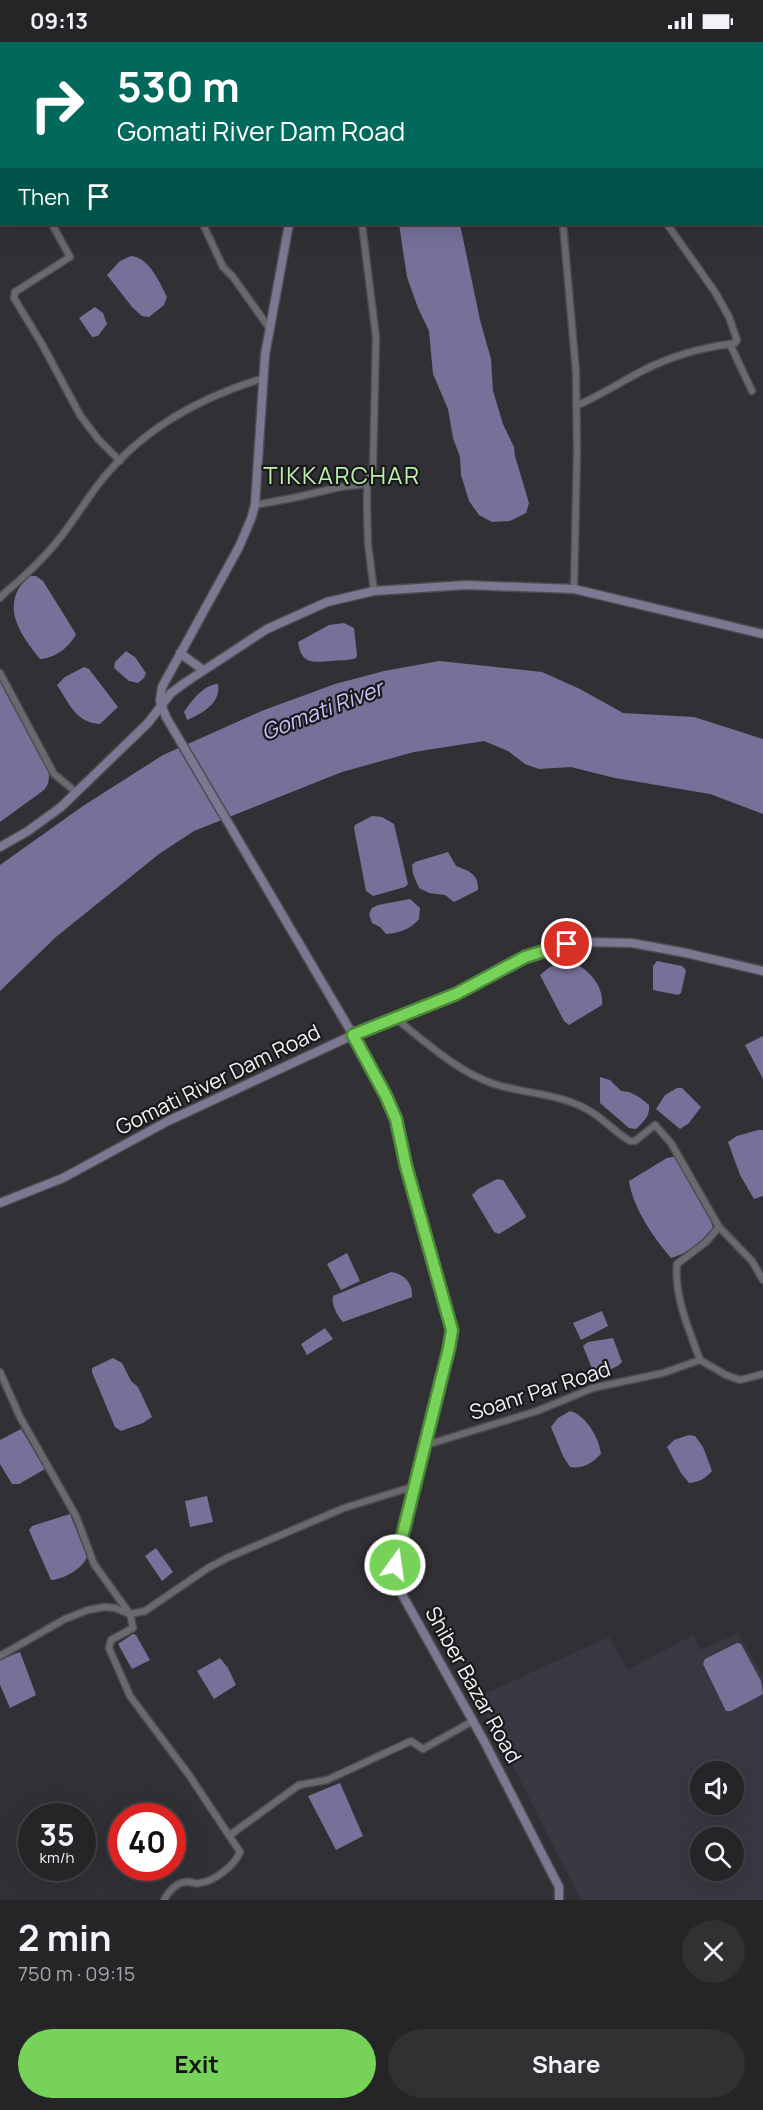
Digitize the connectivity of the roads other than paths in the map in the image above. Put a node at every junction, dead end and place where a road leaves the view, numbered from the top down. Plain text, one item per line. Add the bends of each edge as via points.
1 (53, 225) edge
2 (203, 225) edge
3 (289, 225) edge
4 (362, 225) edge
5 (563, 225) edge
6 (668, 225) edge
7 (270, 330) junction
8 (730, 344) junction
9 (264, 378) junction
10 (752, 391) dead end
11 (576, 406) junction
12 (120, 461) junction
13 (367, 484) junction
14 (255, 505) junction
15 (574, 589) junction
16 (374, 591) junction
17 (0, 598) edge
18 (763, 634) edge
19 (180, 653) junction
20 (203, 670) junction
21 (0, 673) edge
22 (161, 707) junction
23 (76, 792) junction
24 (0, 847) edge
25 (763, 971) edge
26 (395, 1018) junction
27 (353, 1035) junction
28 (0, 1203) edge
29 (719, 1227) junction
30 (763, 1280) edge
31 (700, 1360) junction
32 (0, 1372) edge
33 (763, 1374) edge
34 (426, 1445) junction
35 (415, 1485) junction
36 (130, 1614) junction
37 (0, 1656) edge
38 (473, 1721) junction
39 (230, 1835) junction
40 (164, 1900) edge
41 (559, 1900) edge

1 - 12 street via 70,257 15,292 14,298 80,415
2 - 7 street via 223,267
3 - 7 street
4 - 13 street via 376,337 373,467
5 - 11 street via 574,334
6 - 8 street via 729,317 737,340
7 - 9 street
8 - 10 street
8 - 11 street via 643,370
9 - 12 street via 182,411
9 - 14 street
11 - 15 street
12 - 17 street via 101,480 57,542
13 - 14 street
13 - 16 street
14 - 19 street via 239,547
15 - 16 street via 466,585
15 - 18 street
16 - 20 street via 327,602 297,615 267,629
19 - 20 street
19 - 22 street via 162,687
20 - 22 street via 171,693
21 - 23 street via 54,774
22 - 23 street
22 - 27 street, Shiber Bazar Road
23 - 24 street via 45,819
25 - 26 street, Gomati River Dam Road via 632,943 567,944 525,957 456,994
26 - 27 street, Gomati River Dam Road
26 - 29 street via 472,1075 573,1103 591,1111 630,1141 655,1125 671,1143
27 - 28 street, Gomati River Dam Road via 168,1121 63,1178
27 - 34 street, Shiber Bazar Road via 396,1119 451,1323 449,1348
29 - 30 street via 752,1261
29 - 31 street via 677,1264 681,1305
31 - 33 street via 740,1380
31 - 34 street, Soanr Par Road via 663,1373 593,1388 537,1411
32 - 36 street via 20,1417 76,1516 94,1564
34 - 35 street, Shiber Bazar Road
35 - 36 street via 344,1508 227,1558 145,1611
35 - 38 street, Shiber Bazar Road via 394,1580
36 - 37 street via 115,1608 88,1610
36 - 39 street via 133,1628 111,1640 110,1652 130,1696
38 - 39 street via 423,1749 411,1742 327,1780 299,1785
38 - 41 street, Shiber Bazar Road via 559,1887
39 - 40 street via 240,1852 233,1863 211,1879 177,1885

